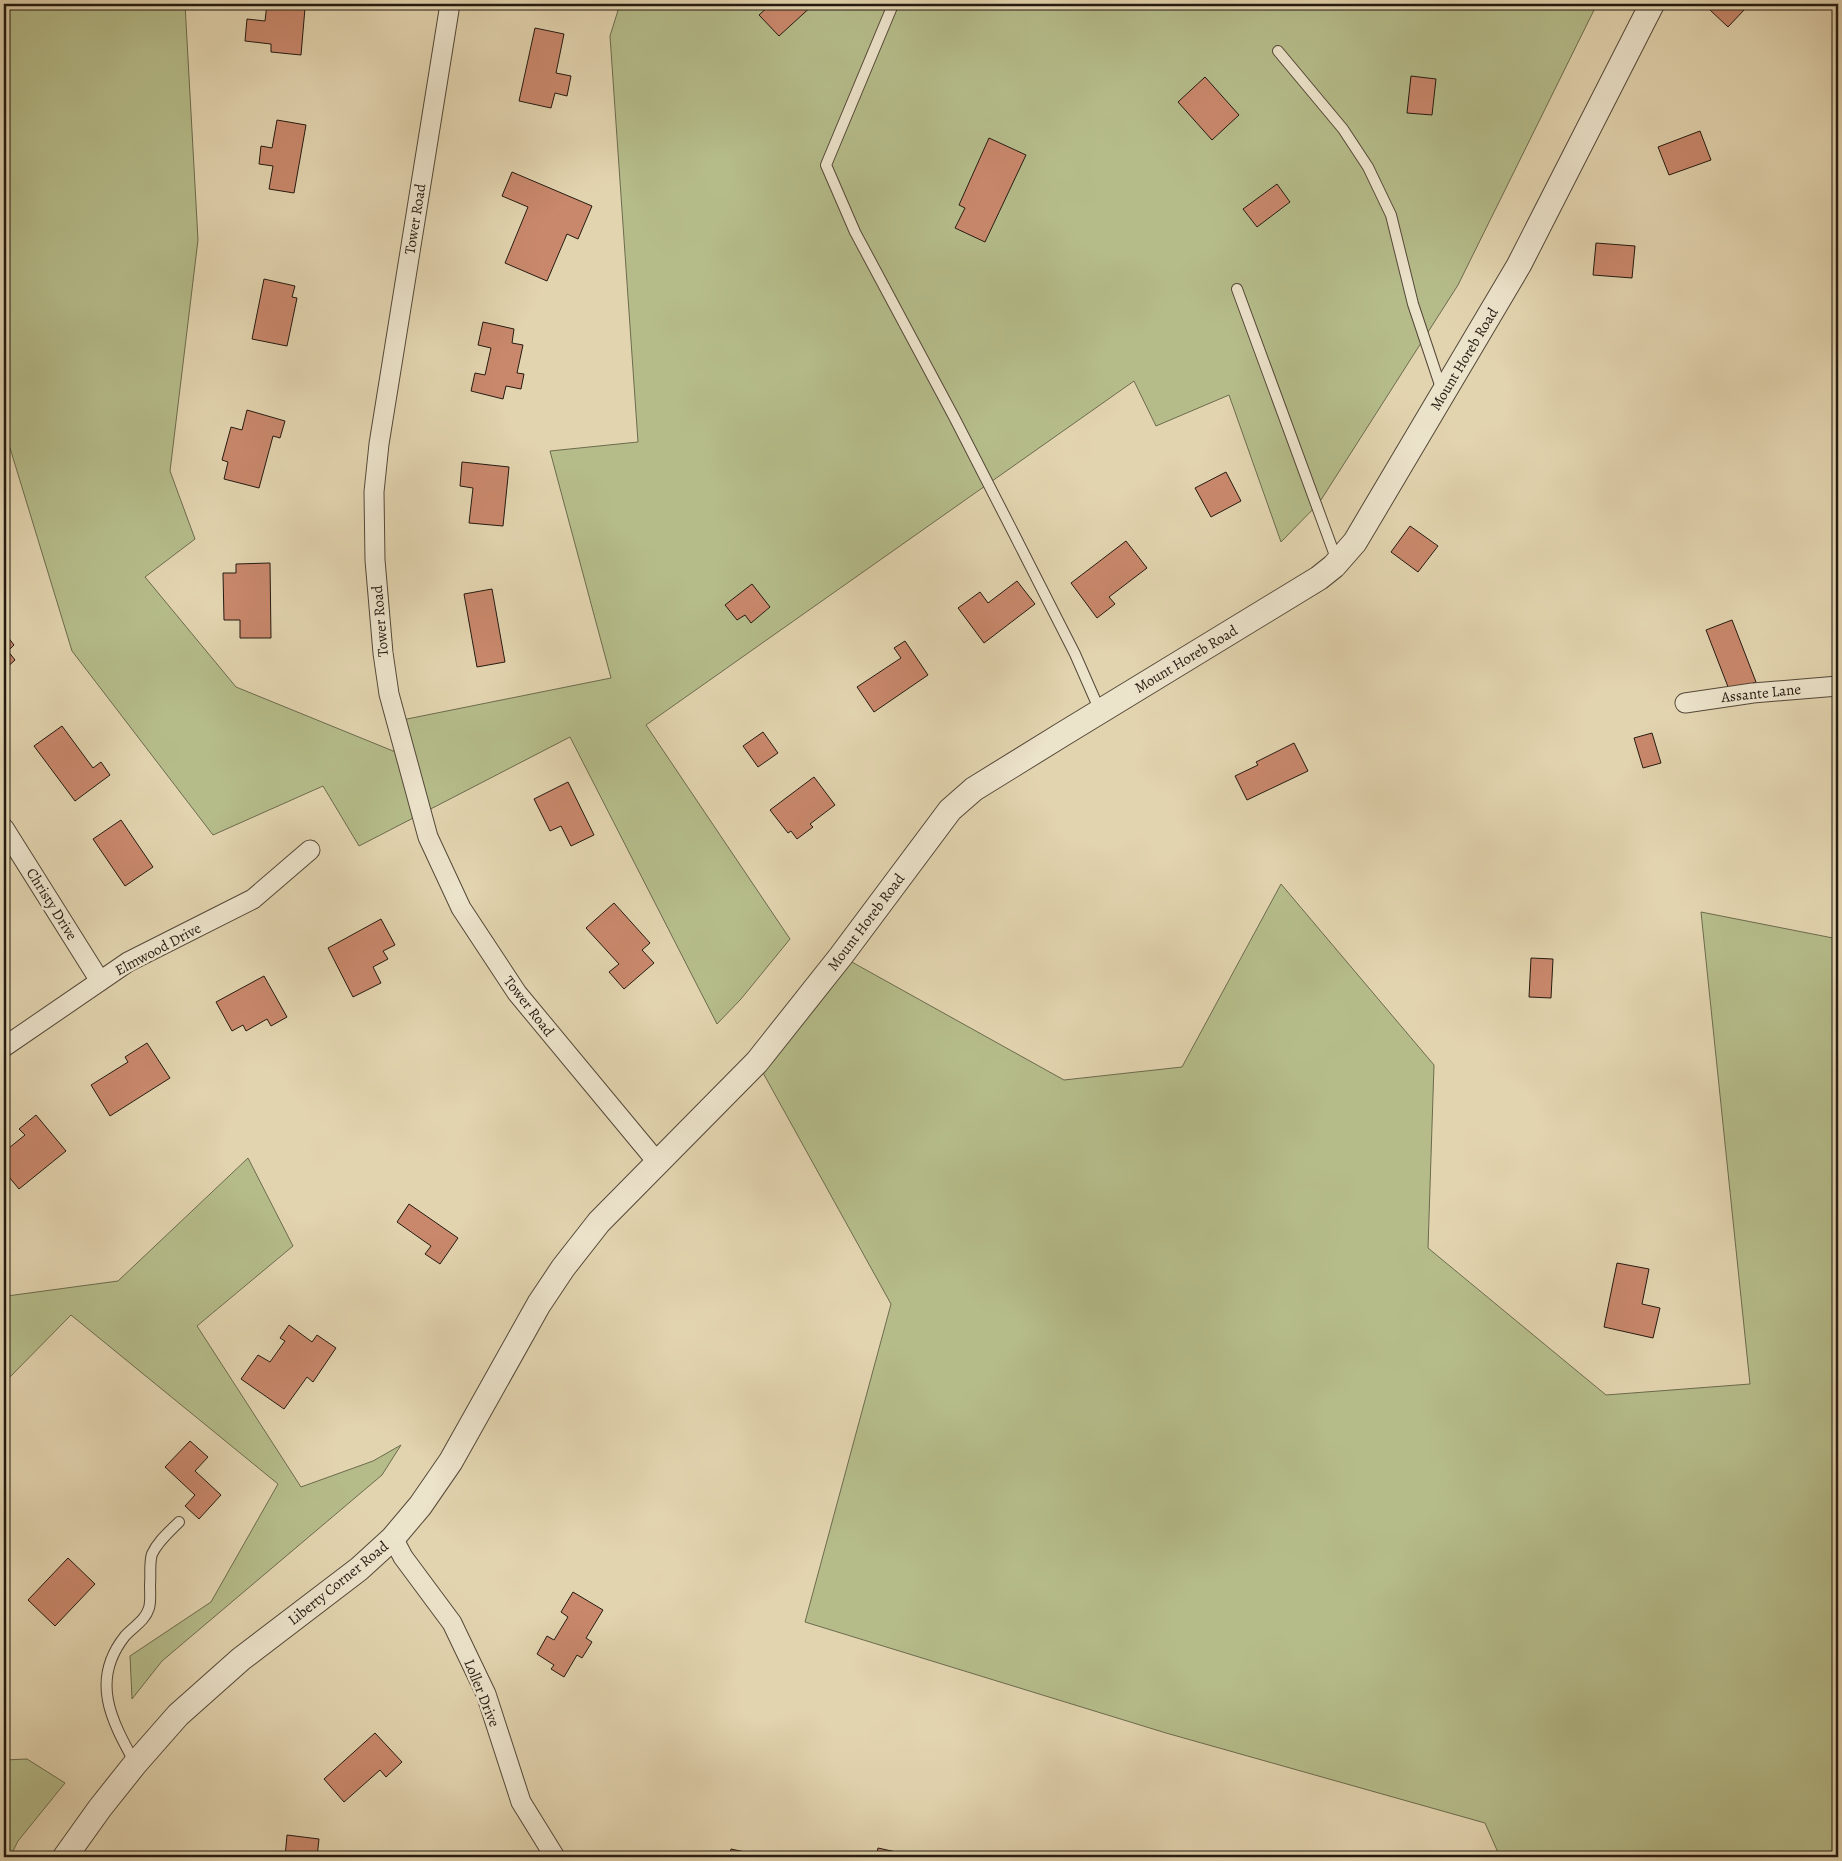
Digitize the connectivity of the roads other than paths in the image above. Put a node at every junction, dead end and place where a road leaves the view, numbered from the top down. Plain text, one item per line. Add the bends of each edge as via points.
1 (450, 4) edge
2 (1652, 4) edge
3 (892, 8) dead end
4 (1278, 51) dead end
5 (1237, 289) dead end
6 (1443, 394) junction
7 (1337, 562) junction
8 (1838, 686) edge
9 (1685, 703) dead end
10 (1100, 711) junction
11 (4, 828) edge
12 (310, 850) dead end
13 (100, 981) junction
14 (4, 1047) edge
15 (658, 1163) junction
16 (599, 1222) joint
17 (179, 1522) dead end
18 (393, 1538) junction
19 (136, 1764) junction
20 (65, 1857) edge
21 (556, 1857) edge

1 - 15 street, Tower Road via 374,492 375,560 389,694 428,837 460,908 517,993
2 - 6 street, Mount Horeb Road via 1519,265
3 - 10 lane via 826,165 855,232 1010,525
4 - 6 lane via 1343,129 1380,191 1391,215 1412,304
5 - 7 lane
6 - 7 street, Mount Horeb Road via 1355,542
7 - 10 street, Mount Horeb Road via 1319,578
8 - 9 street, Assante Lane
10 - 15 street, Mount Horeb Road via 974,789 950,810 757,1062
11 - 13 street, Christy Drive
12 - 13 street, Elmwood Drive via 253,899 128,962
13 - 14 street, Elmwood Drive
15 - 16 street, Mount Horeb Road
16 - 18 street, Liberty Corner Road via 540,1304 440,1478
17 - 19 lane via 152,1556 150,1606 145,1618 125,1637 106,1676 110,1714
18 - 19 street, Liberty Corner Road via 359,1570 241,1659 178,1715
18 - 21 street, Loller Drive via 403,1557 452,1624 486,1694 521,1802
19 - 20 street, Liberty Corner Road

